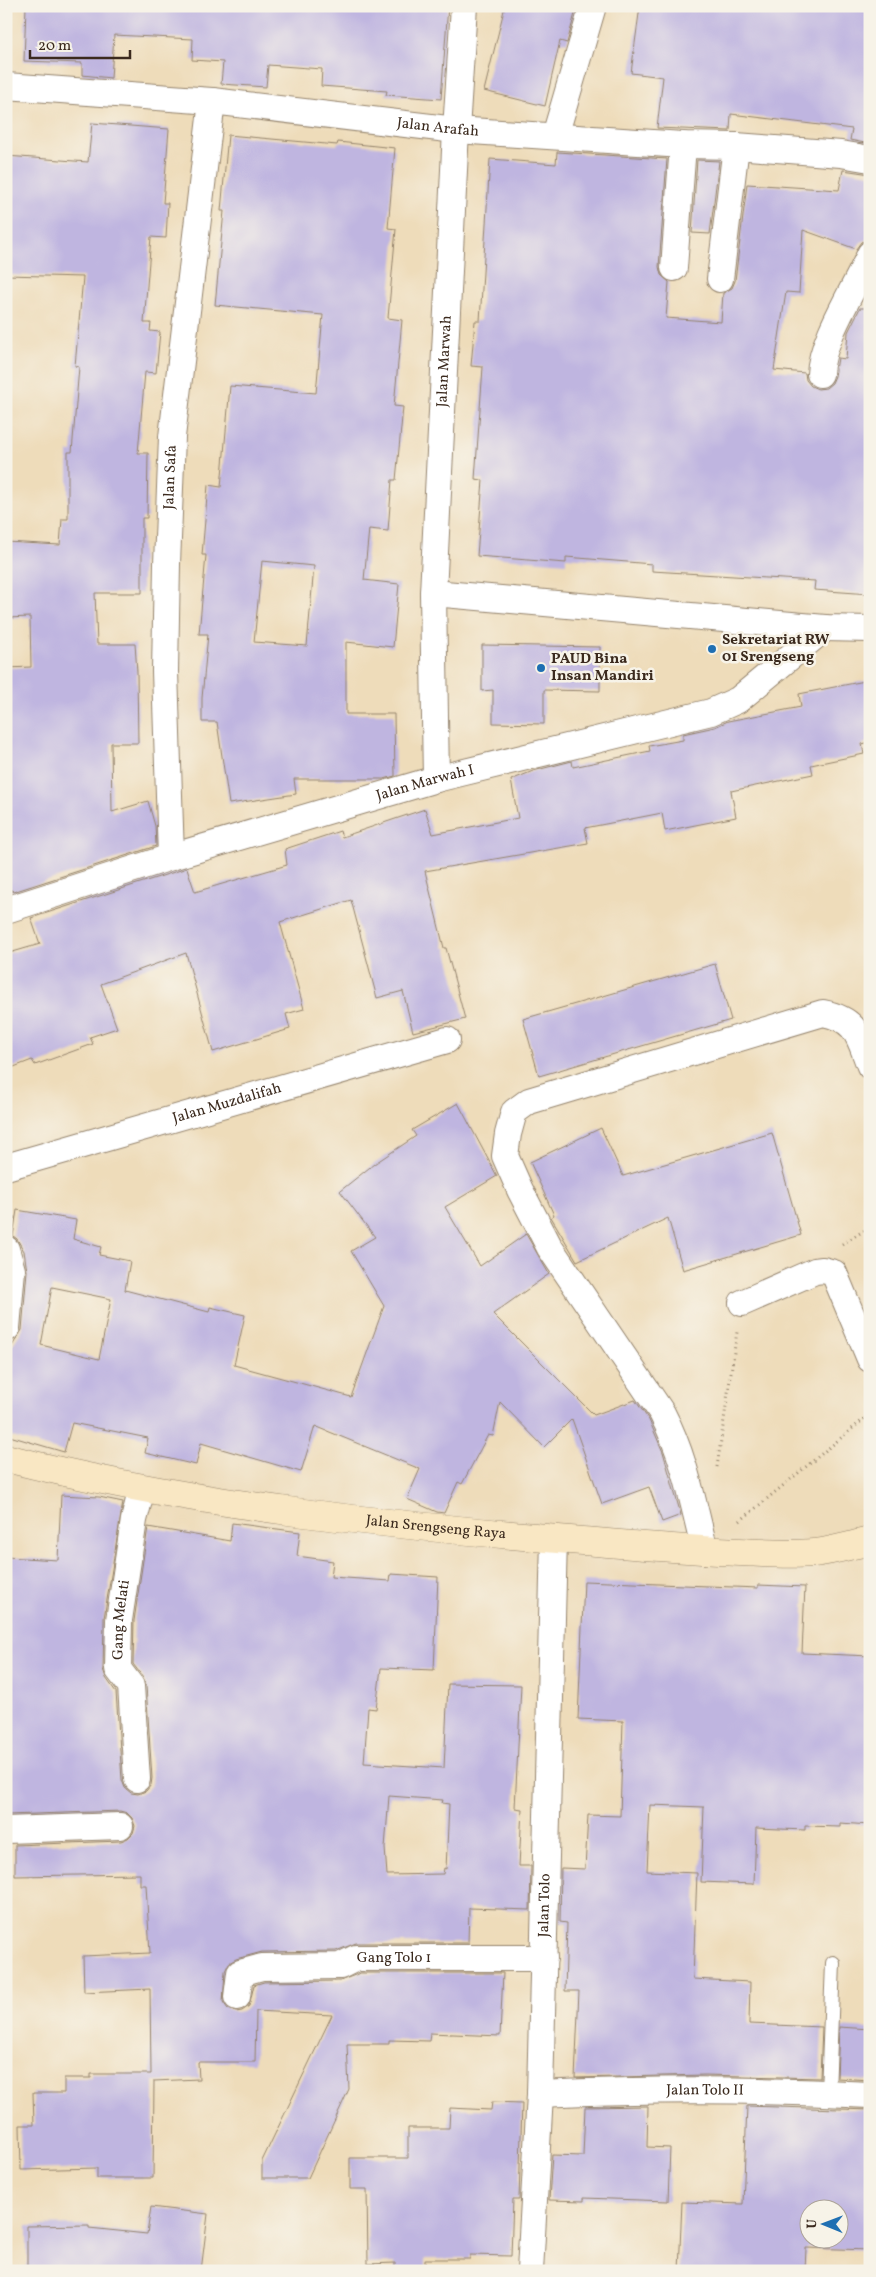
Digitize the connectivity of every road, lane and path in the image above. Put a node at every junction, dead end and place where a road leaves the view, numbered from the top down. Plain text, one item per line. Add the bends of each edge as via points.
1 (464, 6) edge
2 (593, 6) edge
3 (6, 86) edge
4 (212, 101) junction
5 (456, 130) junction
6 (555, 136) junction
7 (683, 145) junction
8 (736, 146) junction
9 (870, 159) edge
10 (870, 254) edge
11 (674, 268) dead end
12 (720, 279) dead end
13 (820, 374) dead end
14 (433, 593) junction
15 (825, 628) junction
16 (870, 629) edge
17 (436, 779) junction
18 (171, 857) junction
19 (6, 910) edge
20 (447, 1040) dead end
21 (870, 1066) edge
22 (6, 1167) edge
23 (870, 1227) edge
24 (836, 1248) dead end
25 (6, 1249) edge
26 (742, 1303) joint
27 (7, 1328) edge
28 (870, 1359) edge
29 (870, 1414) edge
30 (6, 1458) edge
31 (716, 1474) dead end
32 (142, 1488) junction
33 (554, 1539) junction
34 (870, 1541) edge
35 (705, 1551) junction
36 (137, 1779) dead end
37 (120, 1826) dead end
38 (6, 1830) edge
39 (544, 1958) junction
40 (833, 1963) dead end
41 (237, 1996) dead end
42 (828, 2093) junction
43 (540, 2094) junction
44 (870, 2095) edge
45 (530, 2271) edge

1 - 5 street, Jalan Marwah
2 - 6 street
3 - 4 street, Jalan Arafah
4 - 5 street, Jalan Arafah
4 - 18 street, Jalan Safa via 172,437 165,671
5 - 6 street, Jalan Arafah
5 - 14 street, Jalan Marwah
6 - 7 street, Jalan Arafah
7 - 8 street, Jalan Arafah
7 - 11 street
8 - 9 street, Jalan Arafah
8 - 12 street
10 - 13 street via 837,322
14 - 15 street
14 - 17 street, Jalan Marwah
15 - 16 street
15 - 17 street, Jalan Marwah I via 738,700 711,712
17 - 18 street, Jalan Marwah I
18 - 19 street, Jalan Marwah I
20 - 22 street, Jalan Muzdalifah
21 - 35 street via 854,1027 840,1016 823,1012 529,1101 514,1112 506,1156 520,1190 550,1248 662,1413 680,1450
23 - 24 path
25 - 27 street via 12,1270
26 - 28 street via 815,1271 834,1273
26 - 31 path
29 - 35 path
30 - 32 main road, Jalan Srengseng Raya
32 - 33 main road, Jalan Srengseng Raya via 328,1516
32 - 36 street, Gang Melati via 119,1620 118,1650 118,1669 131,1686
33 - 35 main road, Jalan Srengseng Raya
33 - 39 street, Jalan Tolo
34 - 35 main road, Jalan Srengseng Raya via 815,1553
37 - 38 street
39 - 41 street, Gang Tolo 1 via 356,1958 340,1966 262,1967 240,1974
39 - 43 street, Jalan Tolo
40 - 42 lane
42 - 43 street, Jalan Tolo II via 603,2091
42 - 44 street, Jalan Tolo II
43 - 45 street, Jalan Tolo

